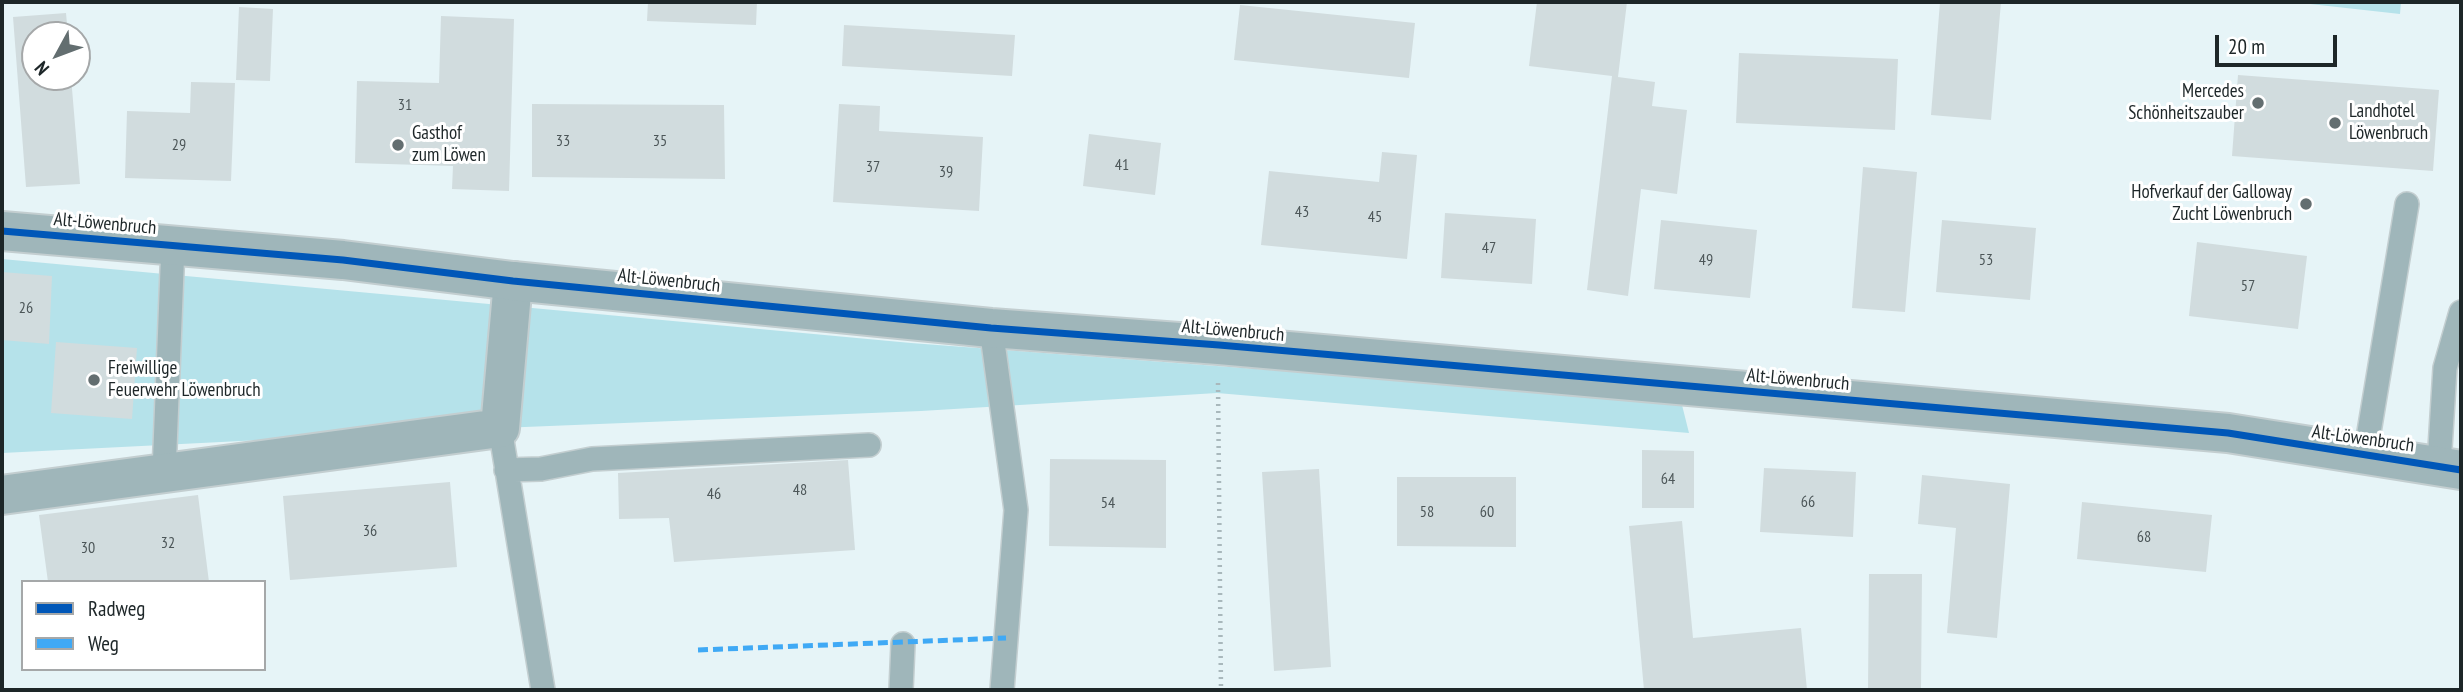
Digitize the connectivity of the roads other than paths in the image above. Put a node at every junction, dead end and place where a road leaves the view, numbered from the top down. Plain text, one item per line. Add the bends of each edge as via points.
1 (2407, 204) dead end
2 (2, 231) edge
3 (173, 245) junction
4 (513, 281) junction
5 (2461, 312) edge
6 (991, 328) junction
7 (500, 428) junction
8 (869, 445) dead end
9 (2365, 456) junction
10 (2450, 467) edge
11 (506, 471) junction
12 (164, 473) junction
13 (2, 495) edge
14 (902, 645) dead end
15 (543, 690) edge
16 (901, 690) edge
17 (1002, 690) edge

1 - 9 lane
2 - 3 street, Alt-Löwenbruch
3 - 4 street, Alt-Löwenbruch
3 - 12 lane
4 - 6 street, Alt-Löwenbruch
4 - 7 street
5 - 10 lane via 2445,368
6 - 9 street, Alt-Löwenbruch via 2228,433
6 - 17 lane via 1016,510
7 - 11 lane
7 - 12 street
8 - 11 lane via 592,459
9 - 10 street, Alt-Löwenbruch
11 - 15 lane
12 - 13 street
14 - 16 lane

